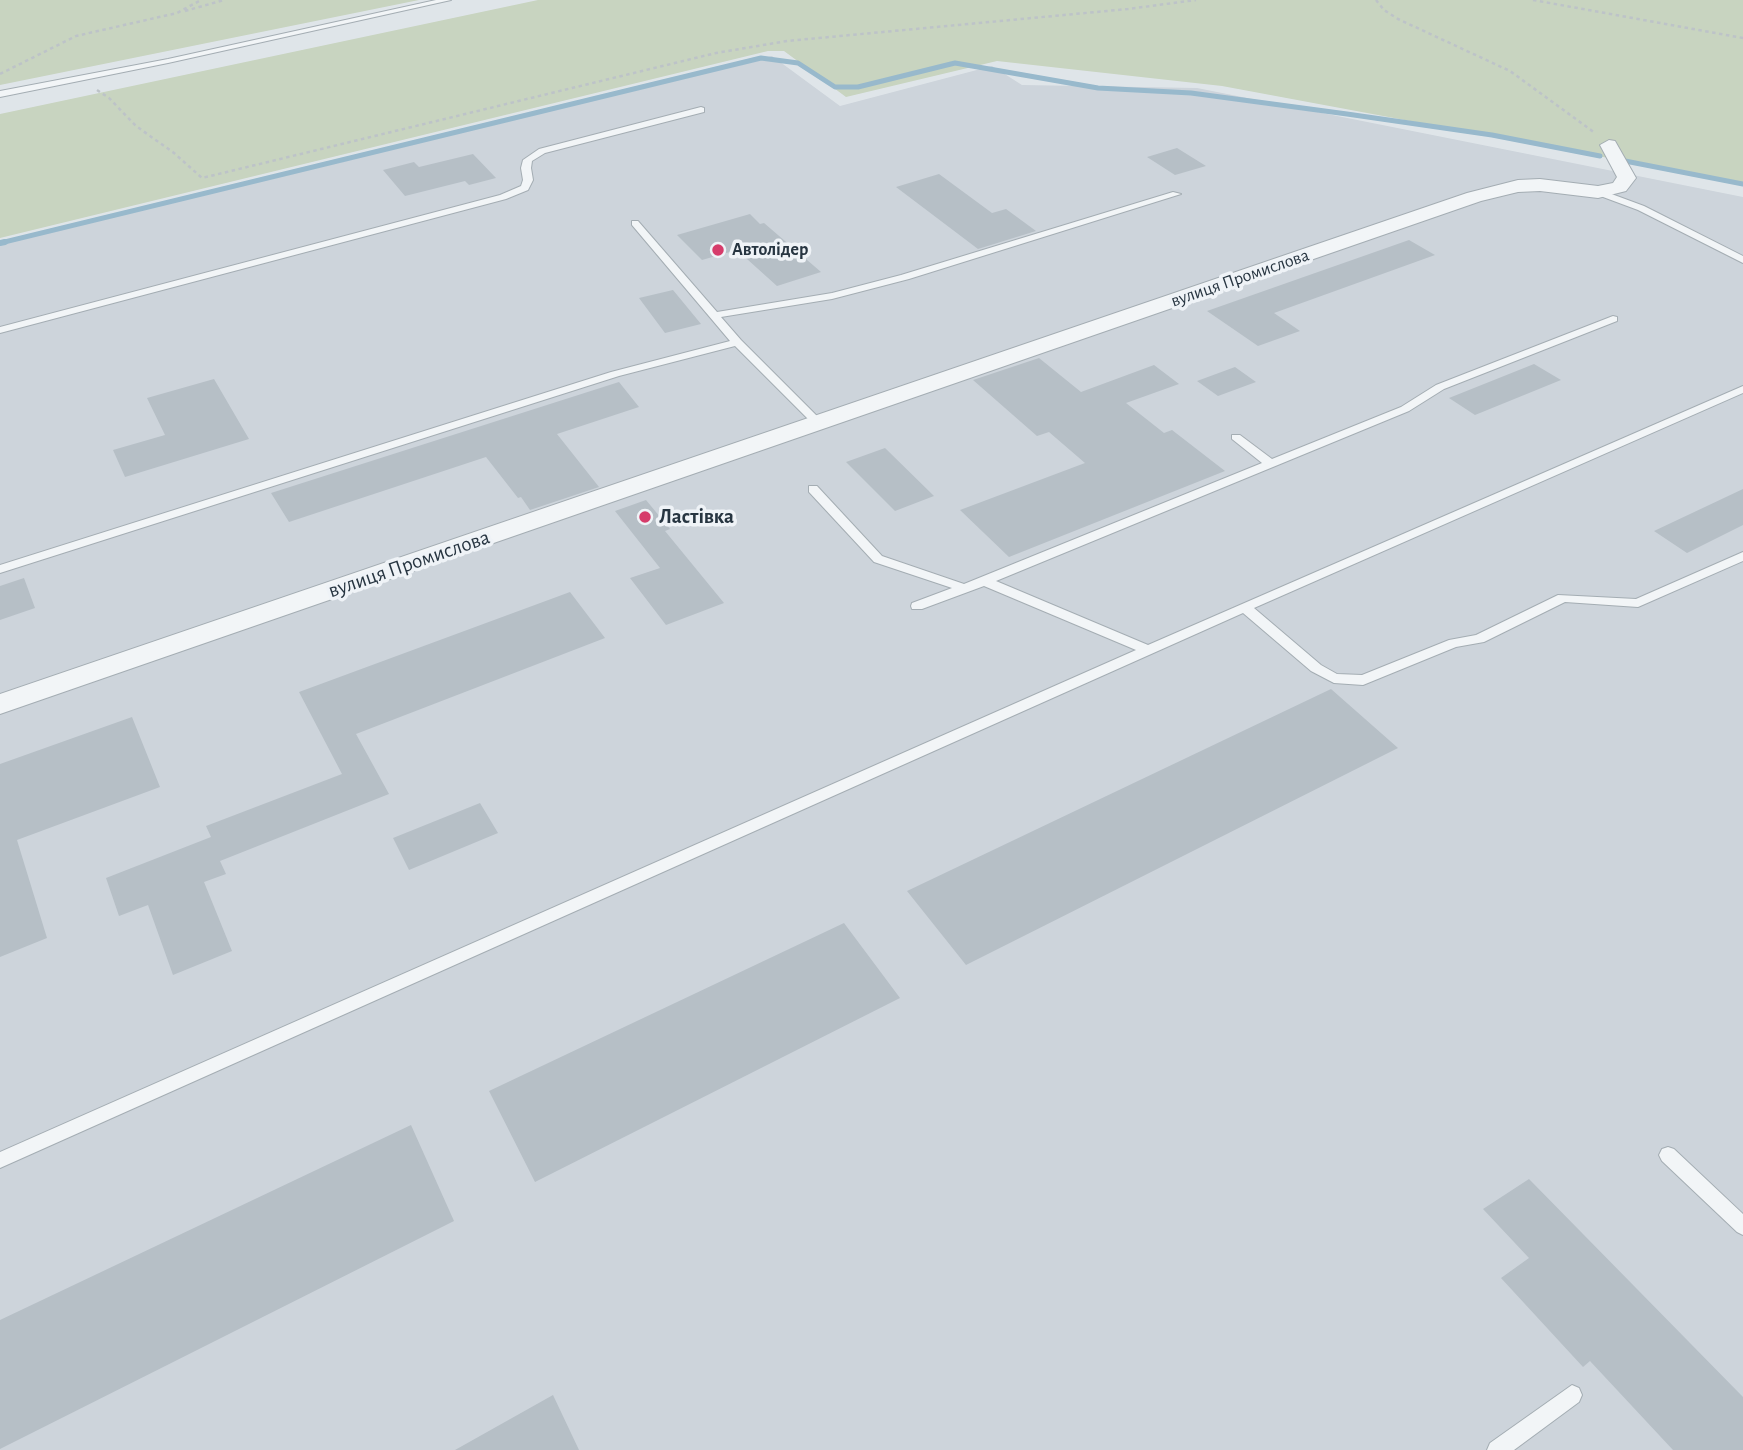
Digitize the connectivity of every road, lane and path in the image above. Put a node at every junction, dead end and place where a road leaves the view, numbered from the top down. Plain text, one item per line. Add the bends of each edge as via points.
1 (201, 0) edge
2 (224, 0) edge
3 (447, 0) edge
4 (1196, 0) edge
5 (1376, 0) edge
6 (1533, 0) edge
7 (177, 13) junction
8 (1743, 38) edge
9 (0, 74) edge
10 (74, 80) junction
11 (0, 94) edge
12 (701, 110) dead end
13 (1609, 145) joint
14 (1598, 192) junction
15 (1176, 194) dead end
16 (635, 223) dead end
17 (1743, 260) edge
18 (715, 314) junction
19 (1613, 319) dead end
20 (0, 330) edge
21 (737, 342) junction
22 (1743, 389) edge
23 (818, 423) junction
24 (1236, 437) dead end
25 (1270, 464) junction
26 (813, 489) dead end
27 (1743, 556) edge
28 (0, 569) edge
29 (984, 581) junction
30 (964, 588) junction
31 (917, 606) dead end
32 (1245, 607) junction
33 (1148, 650) junction
34 (0, 704) edge
35 (1668, 1155) dead end
36 (0, 1160) edge
37 (1743, 1226) edge
38 (1572, 1395) dead end
39 (1497, 1450) edge

1 - 7 path
2 - 7 path
3 - 10 lane
4 - 10 path via 787,41 716,53 202,178 136,127 109,98
5 - 13 path via 1398,19 1510,71
6 - 8 path
7 - 9 path via 76,36
10 - 11 lane
12 - 20 lane via 542,151 528,160 525,188 503,197
13 - 14 street via 1627,178 1619,187
14 - 17 lane via 1641,208
14 - 23 street, вулиця Промислова via 1529,186 1484,194
15 - 18 lane via 905,277 832,296
16 - 18 lane
18 - 21 lane
19 - 25 lane via 1440,387 1405,409
21 - 23 lane
21 - 28 lane via 615,374
22 - 32 lane
23 - 34 street, вулиця Промислова
24 - 25 lane
25 - 29 lane
26 - 30 lane via 878,559
27 - 32 lane via 1638,603 1563,598 1479,639 1454,643 1363,680 1334,678 1316,668
29 - 30 lane
29 - 33 lane
30 - 31 lane
32 - 33 lane
33 - 36 lane
35 - 37 lane
38 - 39 lane

